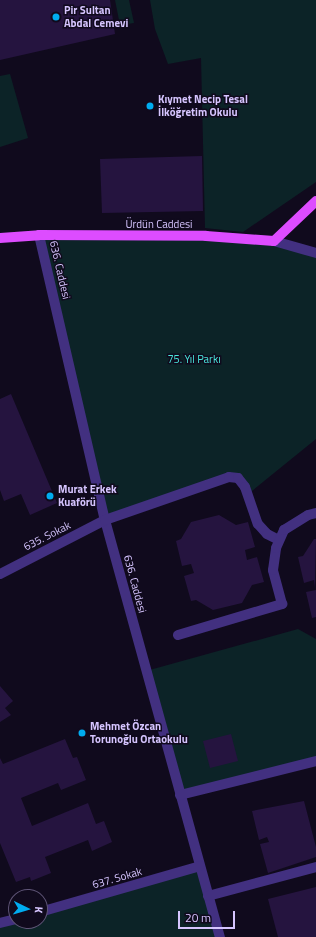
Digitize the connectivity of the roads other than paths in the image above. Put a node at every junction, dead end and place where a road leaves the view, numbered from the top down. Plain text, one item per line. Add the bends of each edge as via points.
1 (316, 201) edge
2 (39, 235) junction
3 (0, 238) edge
4 (274, 241) junction
5 (316, 253) edge
6 (316, 513) edge
7 (105, 520) junction
8 (279, 540) junction
9 (1, 570) edge
10 (178, 635) dead end
11 (316, 761) edge
12 (180, 795) junction
13 (200, 866) junction
14 (316, 866) edge
15 (208, 896) junction
16 (48, 910) edge
17 (220, 937) edge

1 - 4 main road
2 - 3 main road, Ürdün Caddesi
2 - 4 main road, Ürdün Caddesi via 206,236
2 - 7 street, 636. Caddesi
4 - 5 street, Ürdün Caddesi
6 - 8 street via 284,530
7 - 8 street, 635. Sokak via 229,476 238,478 245,488 258,524 267,534
7 - 9 street, 635. Sokak
7 - 12 street, 636. Caddesi
8 - 10 street via 273,570 282,604
11 - 12 street
12 - 13 street, 636. Caddesi
13 - 15 street, 636. Caddesi
13 - 16 street, 637. Sokak
14 - 15 street
15 - 17 street, 636. Caddesi

